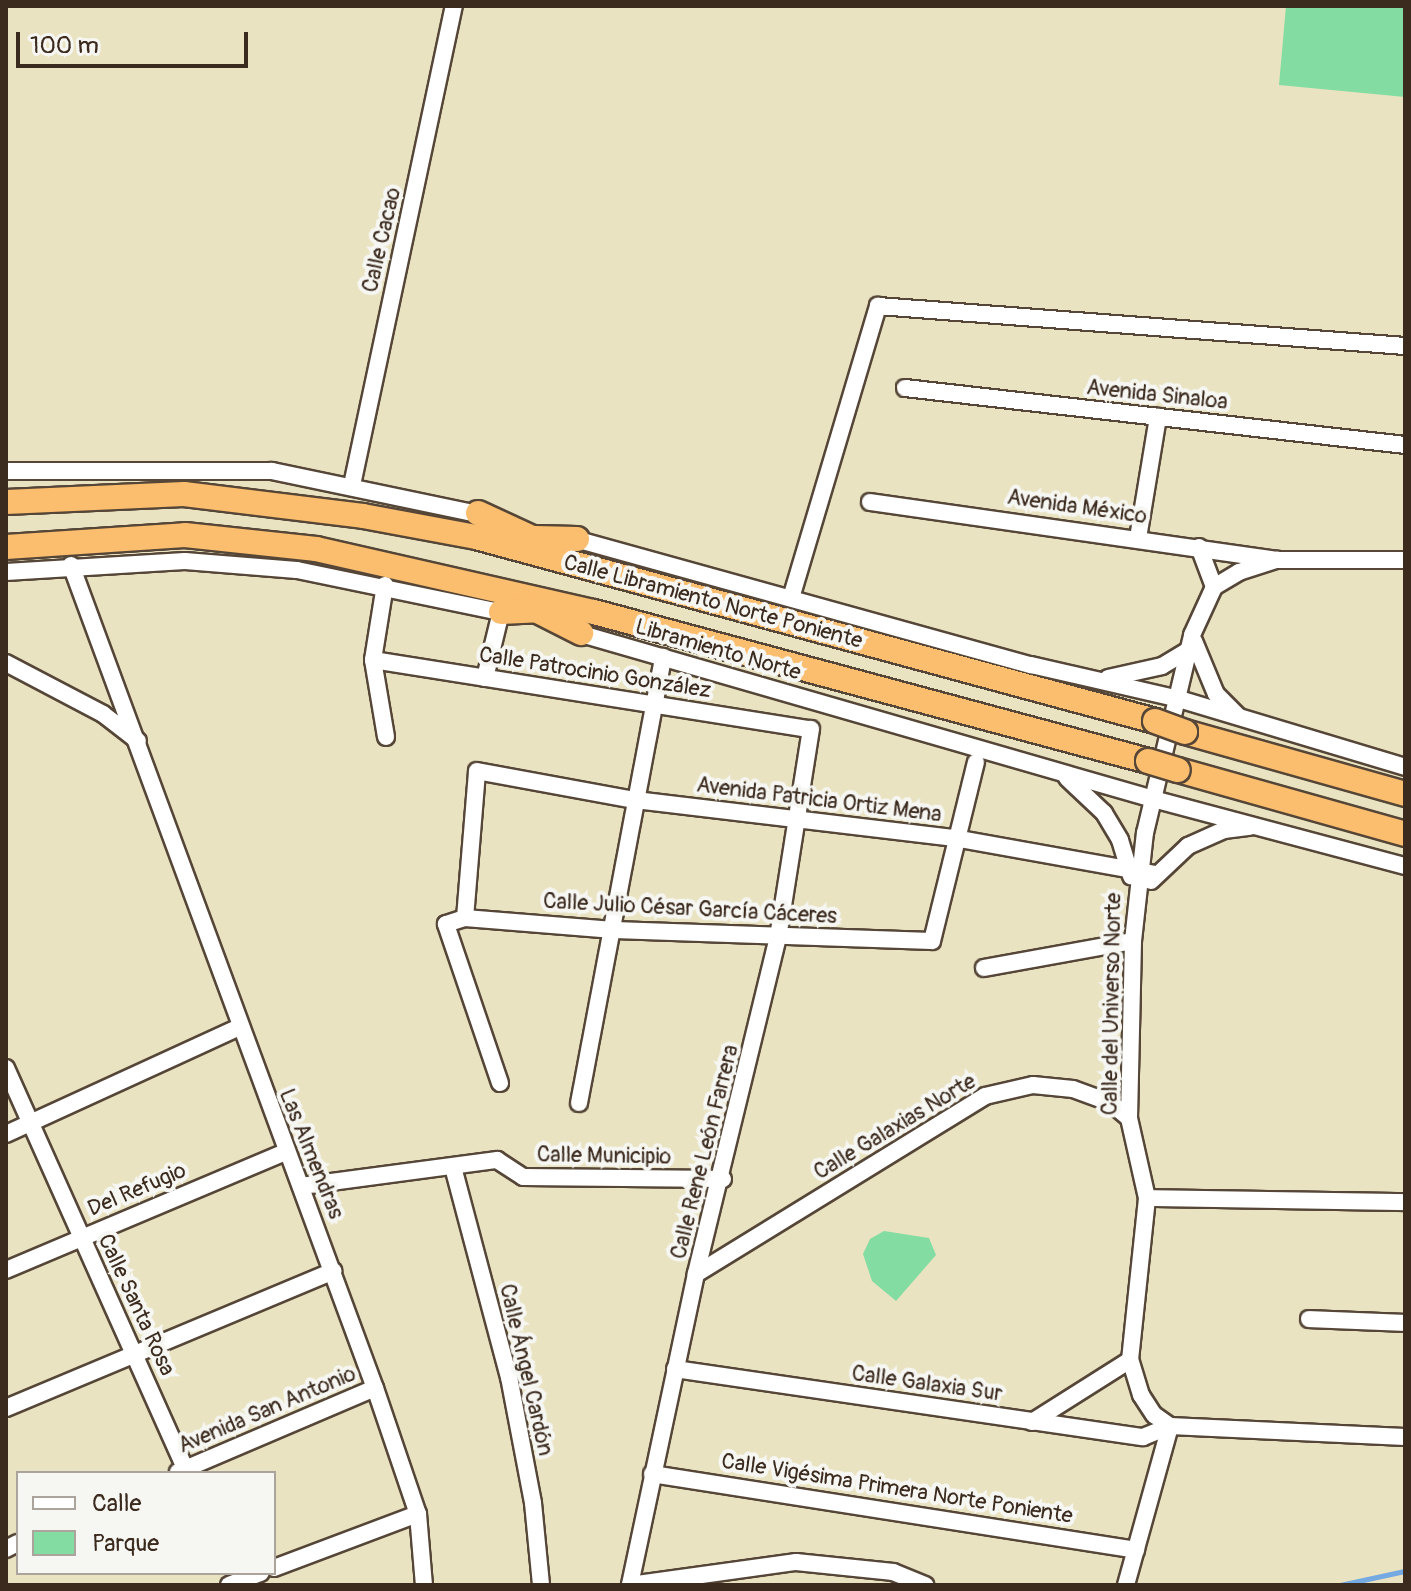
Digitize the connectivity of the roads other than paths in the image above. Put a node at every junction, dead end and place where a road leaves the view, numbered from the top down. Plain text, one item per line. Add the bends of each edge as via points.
1 (454, 6) edge
2 (1405, 346) edge
3 (905, 388) dead end
4 (1158, 417) junction
5 (1405, 445) edge
6 (6, 471) edge
7 (352, 485) junction
8 (6, 502) edge
9 (870, 502) dead end
10 (477, 525) junction
11 (535, 538) junction
12 (1138, 538) junction
13 (577, 539) junction
14 (6, 547) edge
15 (1199, 547) junction
16 (1277, 560) junction
17 (1405, 560) edge
18 (71, 565) junction
19 (592, 570) junction
20 (6, 572) edge
21 (385, 585) junction
22 (497, 587) junction
23 (1214, 587) junction
24 (791, 598) junction
25 (534, 609) junction
26 (501, 612) junction
27 (594, 612) junction
28 (581, 633) junction
29 (1191, 643) junction
30 (663, 657) junction
31 (373, 660) junction
32 (6, 663) edge
33 (485, 678) junction
34 (1093, 679) junction
35 (1179, 699) junction
36 (655, 704) junction
37 (1239, 717) junction
38 (811, 729) joint
39 (386, 737) dead end
40 (141, 743) junction
41 (976, 762) dead end
42 (1405, 767) edge
43 (1057, 771) junction
44 (1405, 794) edge
45 (1153, 799) junction
46 (635, 800) junction
47 (798, 820) junction
48 (1263, 825) junction
49 (1405, 834) edge
50 (960, 839) junction
51 (1405, 866) edge
52 (1141, 872) junction
53 (465, 918) junction
54 (614, 930) junction
55 (778, 937) junction
56 (1133, 941) junction
57 (984, 968) dead end
58 (238, 1028) junction
59 (6, 1068) edge
60 (500, 1083) dead end
61 (579, 1103) dead end
62 (1129, 1118) junction
63 (33, 1122) junction
64 (6, 1134) edge
65 (285, 1152) junction
66 (453, 1167) junction
67 (723, 1179) junction
68 (301, 1186) junction
69 (1147, 1198) junction
70 (1405, 1202) edge
71 (80, 1237) junction
72 (6, 1270) edge
73 (334, 1271) junction
74 (696, 1274) junction
75 (1309, 1319) dead end
76 (1405, 1323) edge
77 (133, 1352) junction
78 (1130, 1360) junction
79 (675, 1369) junction
80 (375, 1388) junction
81 (6, 1408) edge
82 (1032, 1422) junction
83 (1170, 1426) junction
84 (1405, 1437) edge
85 (183, 1471) edge
86 (185, 1471) edge
87 (652, 1474) junction
88 (418, 1514) junction
89 (1136, 1550) junction
90 (276, 1567) edge
91 (256, 1575) edge
92 (230, 1585) edge
93 (424, 1585) edge
94 (541, 1585) edge
95 (630, 1585) edge
96 (925, 1585) edge
97 (1126, 1585) edge

1 - 7 street, Calle Cacao
2 - 24 street via 878,306
3 - 4 street, Avenida Sinaloa
4 - 5 street, Avenida Sinaloa
4 - 12 street
6 - 7 street via 272,471
7 - 10 street
8 - 10 highway, Calle Libramiento Norte Poniente via 184,494
9 - 12 street, Avenida México
10 - 11 highway
10 - 13 street
10 - 19 highway, Calle Libramiento Norte Poniente
11 - 13 highway
11 - 19 highway
12 - 15 street, Avenida México
13 - 24 street
14 - 22 highway, Calle Libramiento Norte Poniente via 185,535 316,549
15 - 16 street, Avenida México
15 - 23 street
16 - 17 street
16 - 23 street
18 - 20 street, Libramiento Norte
18 - 21 street, Libramiento Norte via 185,561
18 - 40 street, Las Almendras
19 - 44 highway, Calle Libramiento Norte Poniente, bridge
21 - 26 street, Libramiento Norte
21 - 31 street
22 - 25 highway
22 - 27 highway, Calle Libramiento Norte Poniente
23 - 29 street, Calle del Universo Norte
24 - 34 street
25 - 26 highway
25 - 27 highway
25 - 28 highway
26 - 28 street, Libramiento Norte
26 - 33 street
27 - 49 highway, Calle Libramiento Norte Poniente, bridge
28 - 30 street, Libramiento Norte
29 - 34 street via 1131,676
29 - 35 street, Calle del Universo Norte
29 - 37 street via 1216,694
30 - 36 street
30 - 43 street, Libramiento Norte
31 - 33 street, Calle Patrocinio González
31 - 39 street
32 - 40 street via 103,714
33 - 36 street, Calle Patrocinio González
34 - 35 street
35 - 37 street
35 - 45 street, Calle del Universo Norte
36 - 38 street, Calle Patrocinio González
36 - 46 street
37 - 42 street
38 - 47 street, Calle Rene León Farrera
40 - 58 street, Las Almendras
41 - 50 street
43 - 45 street, Libramiento Norte
43 - 52 street via 1104,813
45 - 48 street, Libramiento Norte
45 - 52 street, Calle del Universo Norte
46 - 47 street, Avenida Patricia Ortiz Mena
46 - 53 street, Avenida Patricia Ortiz Mena via 477,771
46 - 54 street
47 - 50 street, Avenida Patricia Ortiz Mena
47 - 55 street, Calle Rene León Farrera
48 - 51 street, Libramiento Norte
48 - 52 street via 1224,830
50 - 52 street, Avenida Patricia Ortiz Mena
50 - 55 street, Calle Julio César García Cáceres via 932,941
52 - 56 street, Calle del Universo Norte
53 - 54 street, Calle Julio César García Cáceres
53 - 60 street, Calle Julio César García Cáceres via 446,924
54 - 55 street, Calle Julio César García Cáceres
54 - 61 street
55 - 67 street, Calle Rene León Farrera
56 - 57 street
56 - 62 street, Calle del Universo Norte
58 - 63 street
58 - 65 street, Las Almendras
59 - 63 street, Calle Santa Rosa
62 - 69 street, Calle del Universo Norte
62 - 74 street, Calle Galaxias Norte via 1111,1103 1073,1089 1033,1085 985,1096
63 - 64 street
63 - 71 street, Calle Santa Rosa
65 - 68 street, Las Almendras
65 - 71 street, Del Refugio
66 - 67 street, Calle Municipio via 497,1160 523,1177
66 - 68 street, Calle Municipio
66 - 94 street, Calle Ángel Cardón via 509,1377 533,1503
67 - 74 street, Calle Rene León Farrera
68 - 73 street, Las Almendras
69 - 70 street
69 - 78 street, Calle del Universo Norte
71 - 72 street, Del Refugio
71 - 77 street, Calle Santa Rosa
73 - 77 street
73 - 80 street, Las Almendras
74 - 79 street, Calle Rene León Farrera
75 - 76 street
77 - 81 street
77 - 85 street, Calle Santa Rosa
78 - 82 street
78 - 83 street via 1147,1405
79 - 82 street, Calle Galaxia Sur
79 - 87 street, Calle Rene León Farrera
80 - 86 street, Avenida San Antonio
80 - 88 street, Las Almendras
82 - 83 street, Calle Galaxia Sur via 1143,1437
83 - 84 street, Calle Galaxia Sur
83 - 89 street
87 - 89 street, Calle Vigésima Primera Norte Poniente
87 - 95 street, Calle Rene León Farrera
88 - 90 street
88 - 93 street, Las Almendras
89 - 97 street
91 - 92 street
95 - 96 street via 796,1562 893,1572

